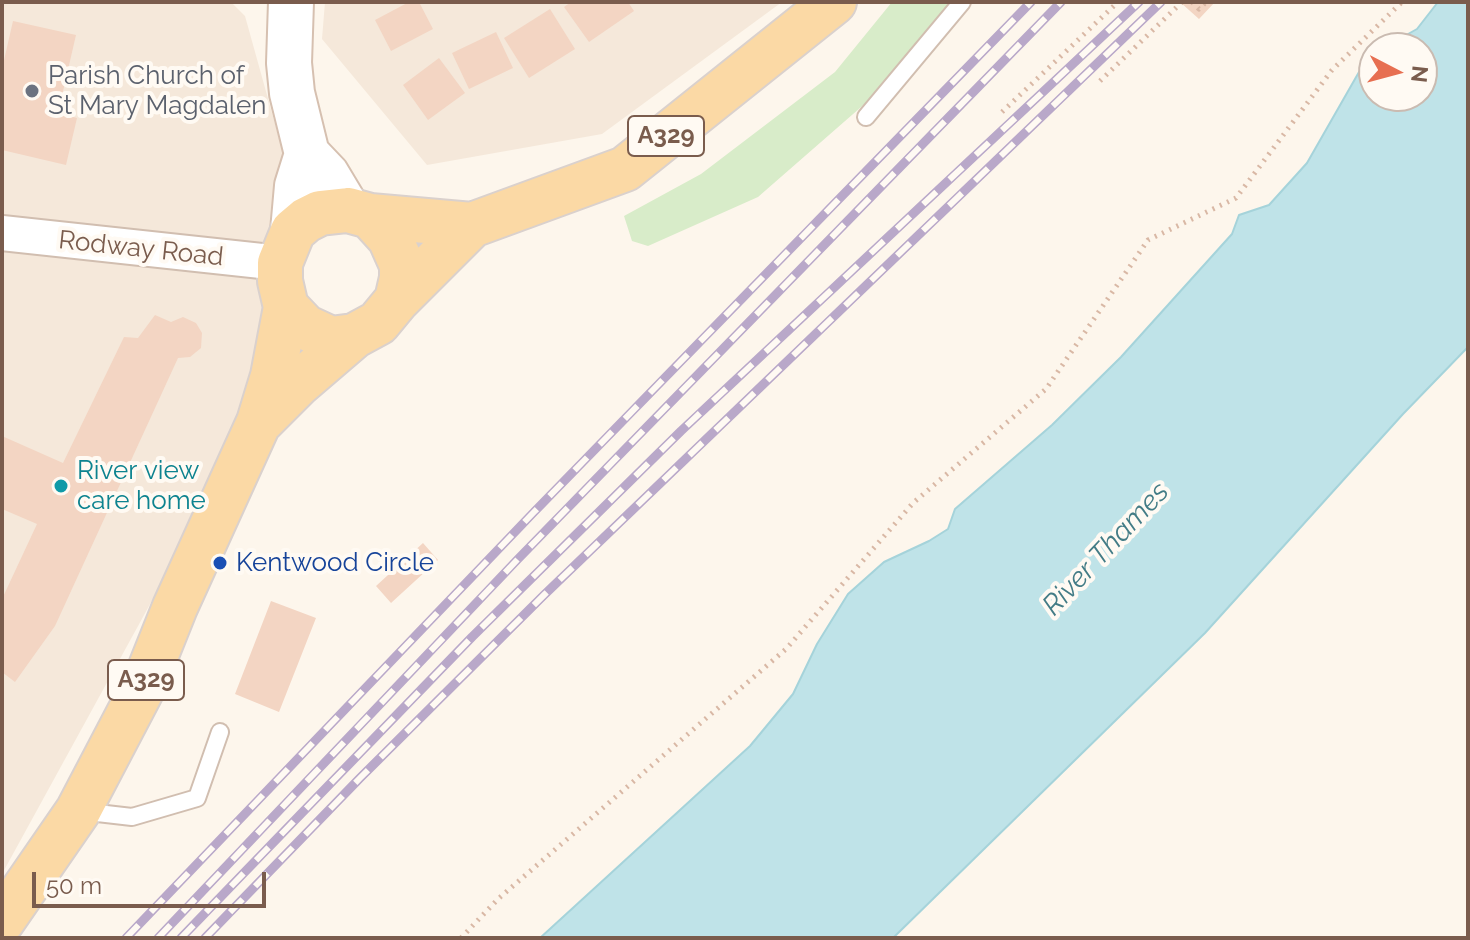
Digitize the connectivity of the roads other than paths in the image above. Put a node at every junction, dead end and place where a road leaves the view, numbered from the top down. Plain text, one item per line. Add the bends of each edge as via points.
1 (291, 2) edge
2 (834, 2) edge
3 (962, 2) edge
4 (866, 117) dead end
5 (307, 154) junction
6 (359, 213) junction
7 (472, 225) junction
8 (2, 233) edge
9 (286, 247) junction
10 (397, 300) junction
11 (286, 307) junction
12 (354, 336) junction
13 (259, 422) junction
14 (220, 732) dead end
15 (78, 811) junction
16 (2, 921) edge

1 - 5 street via 292,93
2 - 7 main road, A329 via 625,169
3 - 4 lane
5 - 6 street
5 - 9 street
6 - 7 main road, A329
6 - 9 main road via 320,213 306,220
6 - 10 main road via 390,238 402,265
7 - 10 main road, A329
8 - 9 street, Rodway Road via 122,247
9 - 11 main road via 280,281
10 - 12 main road via 378,323
11 - 12 main road via 295,319 331,339
11 - 13 main road, A329
12 - 13 main road, A329
13 - 15 main road, A329 via 143,687
14 - 15 lane via 197,798 132,817
15 - 16 main road, A329

